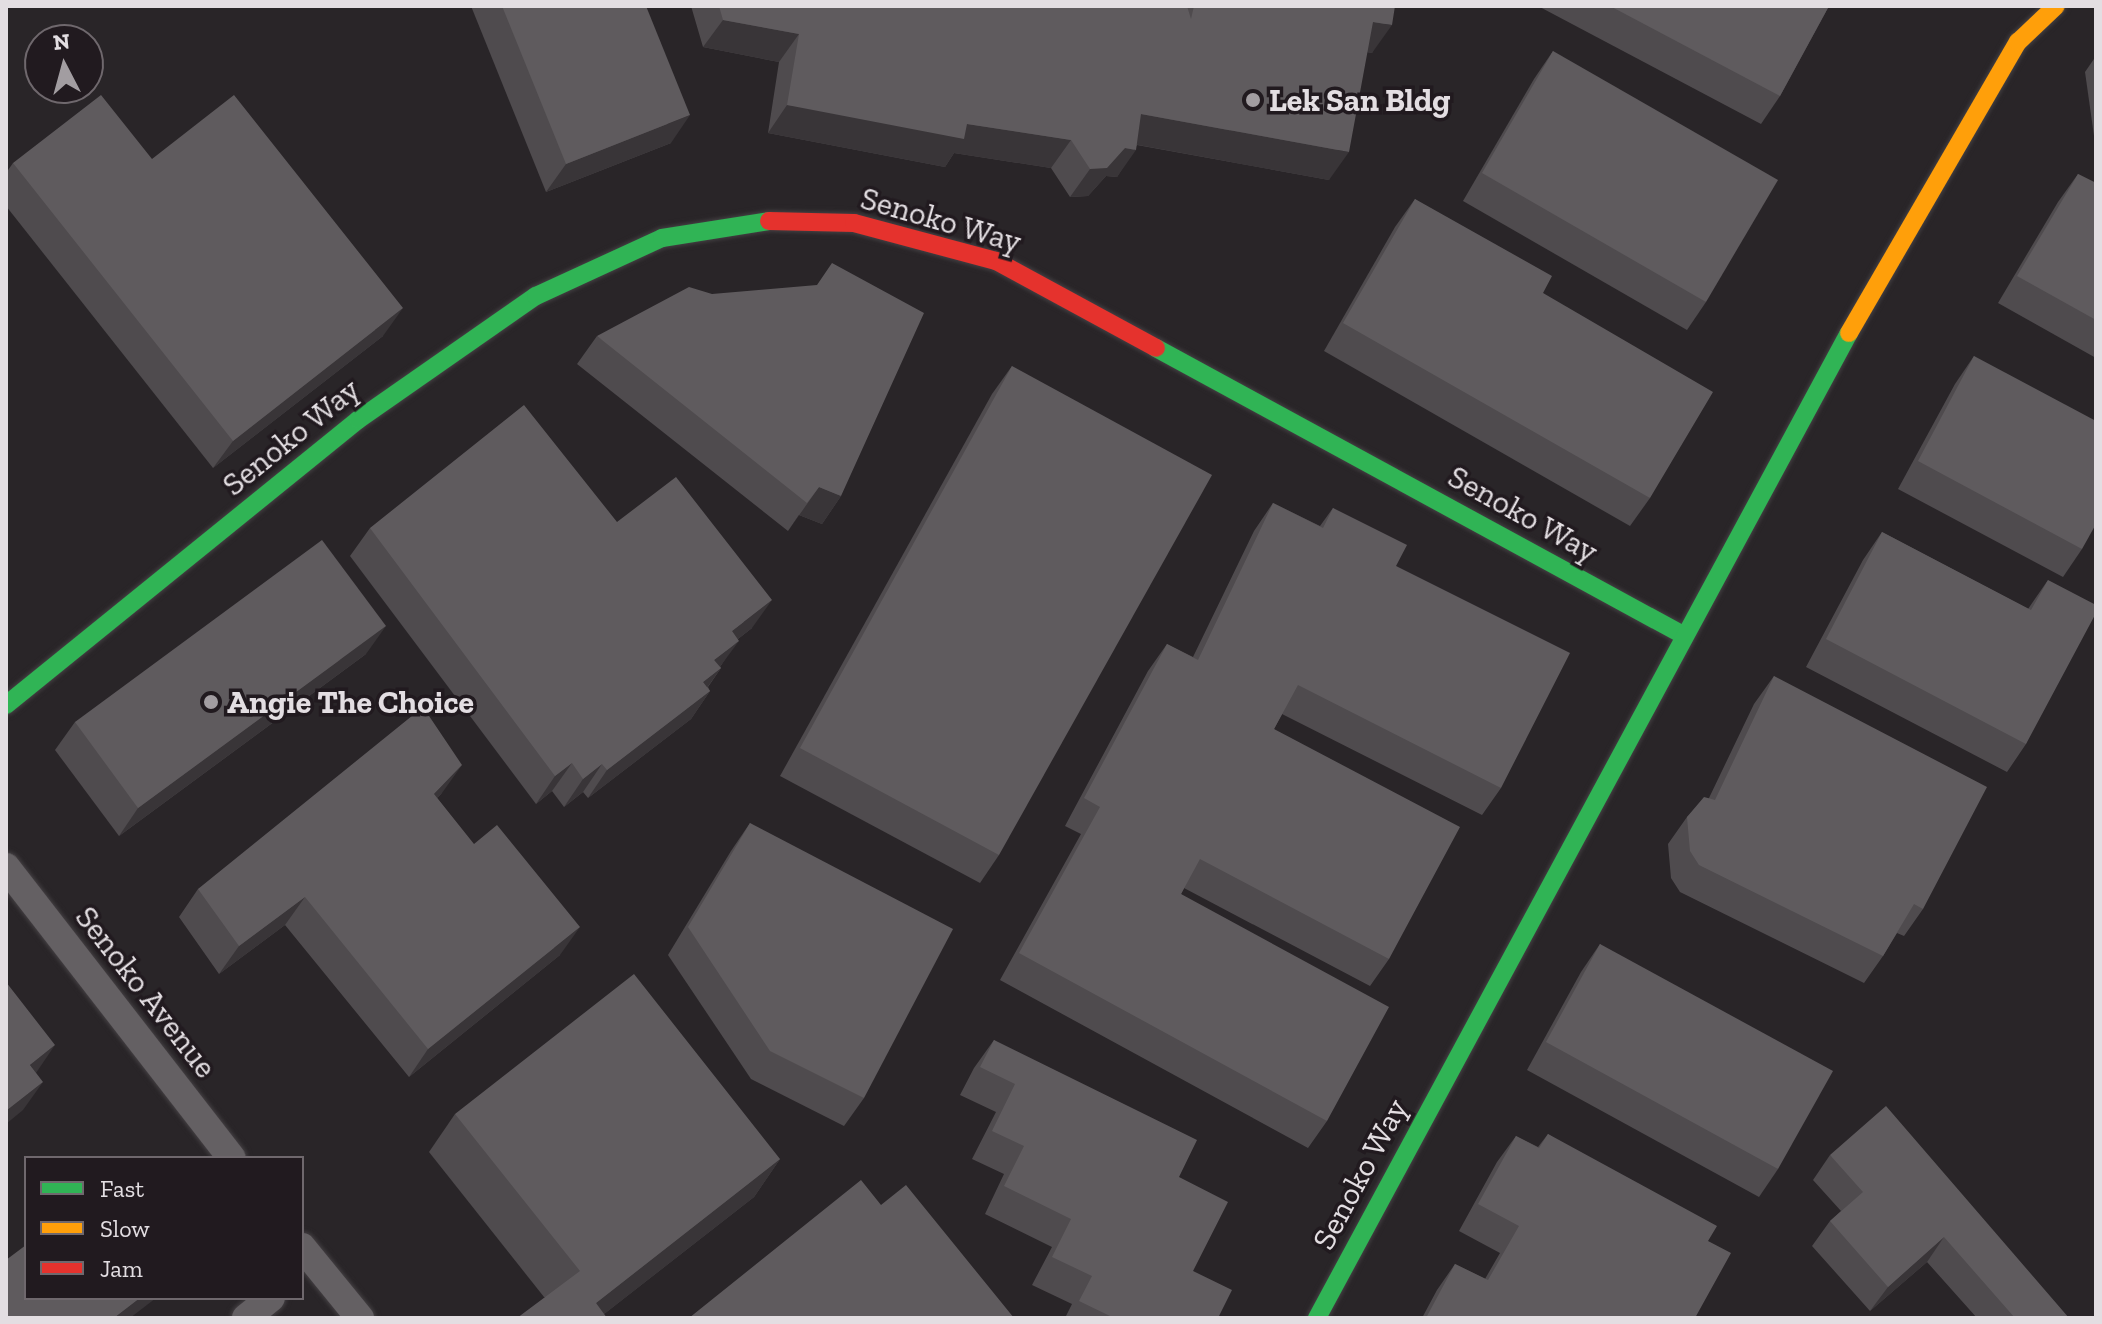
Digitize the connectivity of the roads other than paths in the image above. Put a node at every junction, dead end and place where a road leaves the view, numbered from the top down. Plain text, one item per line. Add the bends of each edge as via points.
1 (2056, 6) edge
2 (1683, 635) junction
3 (6, 705) edge
4 (6, 867) edge
5 (230, 1156) edge
6 (306, 1261) edge
7 (268, 1300) edge
8 (246, 1318) edge
9 (360, 1318) edge
10 (1317, 1318) edge

1 - 2 street, Senoko Way via 2018,42 1963,129
2 - 3 street, Senoko Way via 1007,266 854,223 751,220 662,238 536,296 358,420
2 - 10 street, Senoko Way
4 - 5 street, Senoko Avenue
6 - 9 street
7 - 8 street

